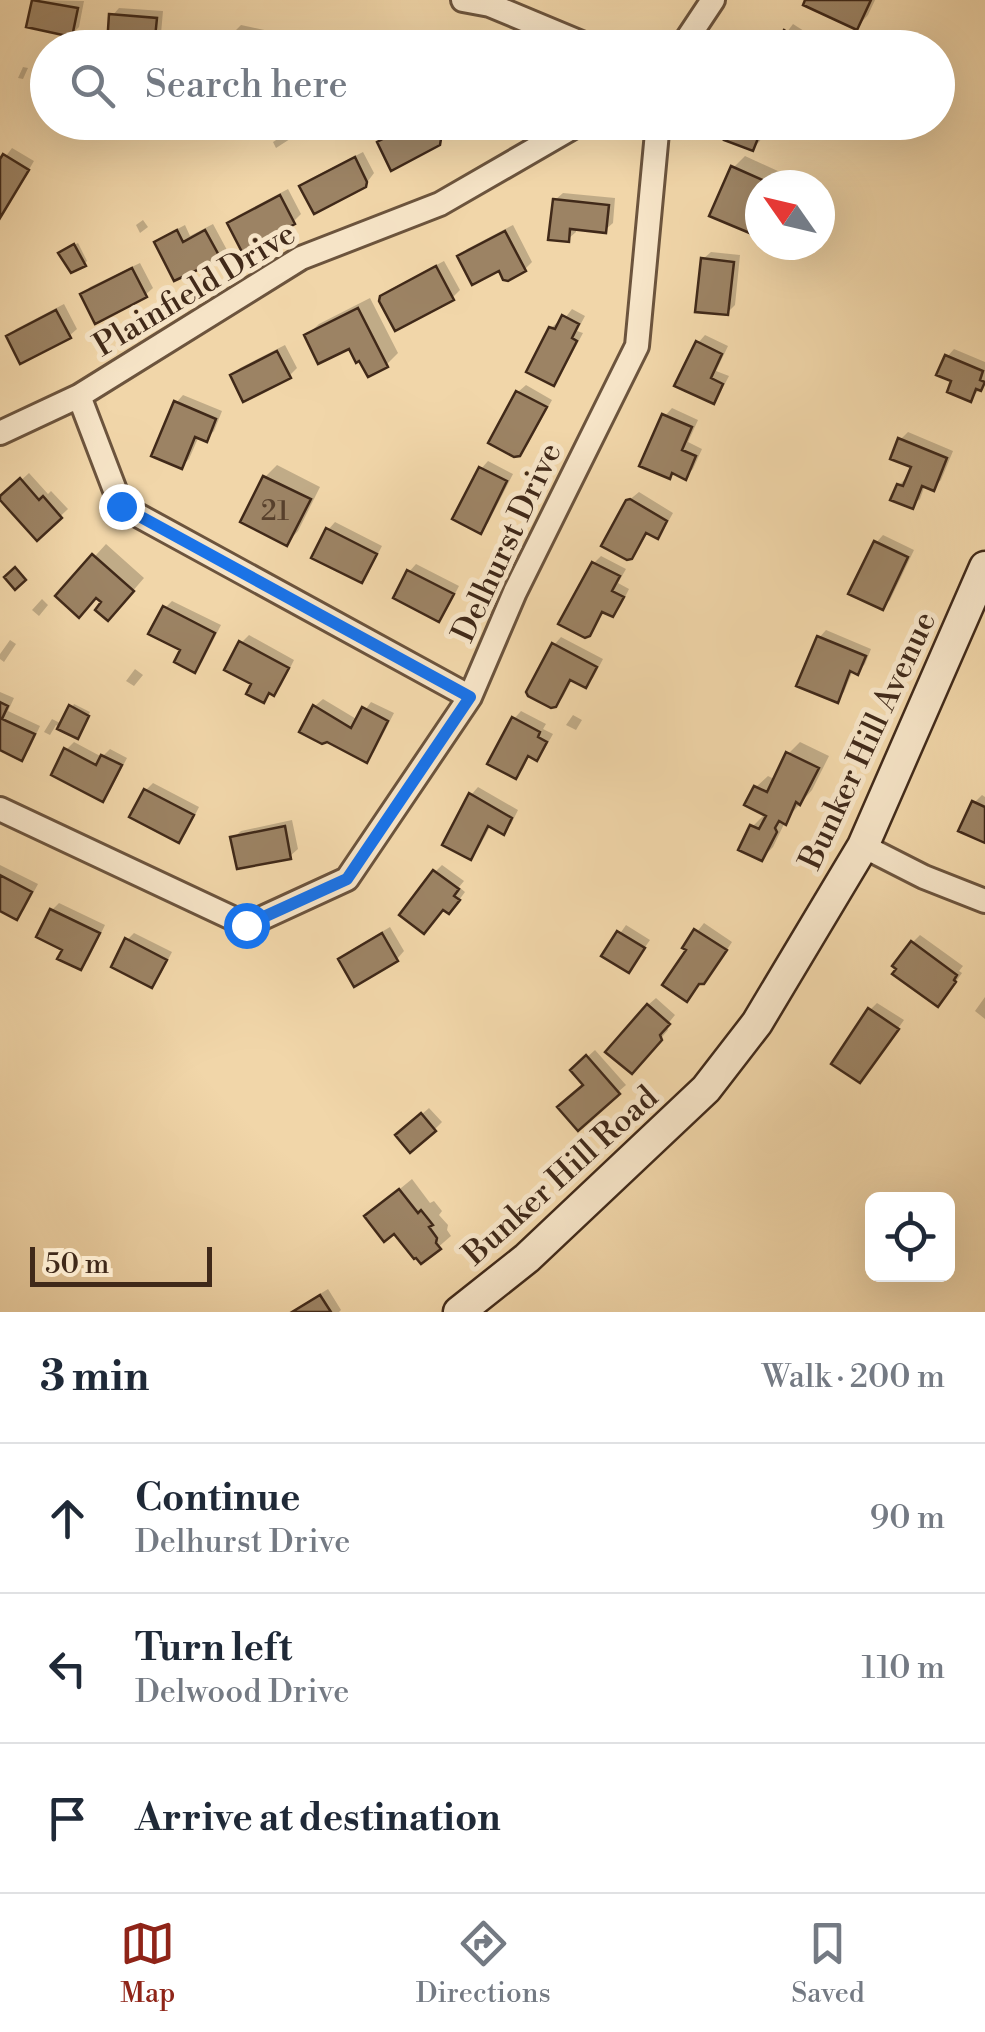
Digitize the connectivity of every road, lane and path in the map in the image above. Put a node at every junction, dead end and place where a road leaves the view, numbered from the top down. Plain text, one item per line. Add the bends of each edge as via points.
1 (463, 0) edge
2 (712, 0) edge
3 (550, 30) edge
4 (693, 30) edge
5 (551, 140) edge
6 (656, 140) edge
7 (79, 396) junction
8 (0, 433) edge
9 (985, 567) edge
10 (470, 697) junction
11 (0, 810) edge
12 (863, 846) junction
13 (985, 901) edge
14 (706, 1088) joint
15 (459, 1312) edge

1 - 3 street
2 - 4 street
5 - 7 street, Plainfield Drive via 440,204 300,258
6 - 10 street, Delhurst Drive via 637,346
7 - 8 street, Plainfield Drive
7 - 10 street via 121,506
9 - 12 main road, Bunker Hill Avenue
10 - 11 street, Delhurst Drive via 347,879 246,925
12 - 13 street
12 - 14 main road, Bunker Hill Avenue via 758,1023
14 - 15 main road, Bunker Hill Road via 526,1258

